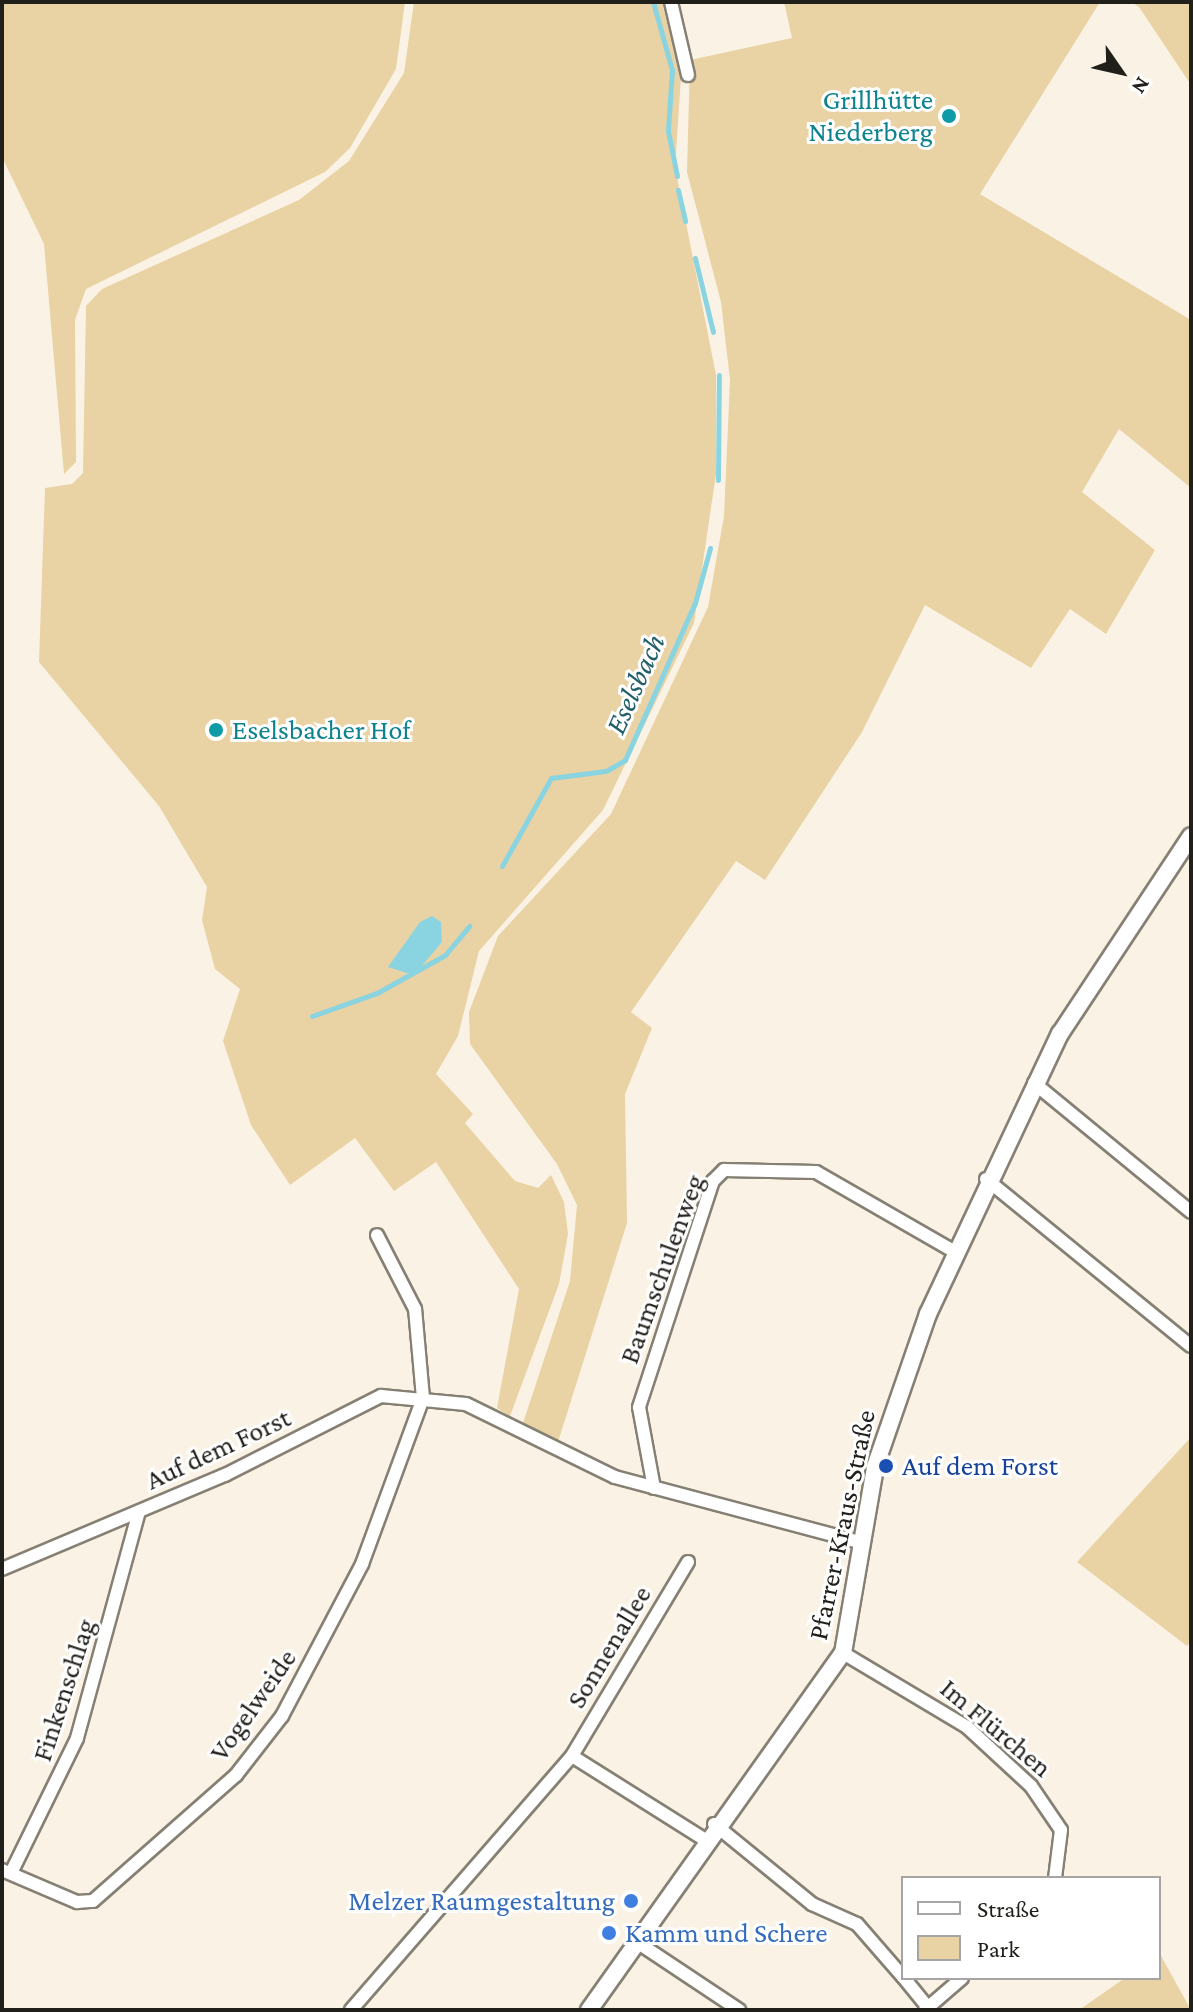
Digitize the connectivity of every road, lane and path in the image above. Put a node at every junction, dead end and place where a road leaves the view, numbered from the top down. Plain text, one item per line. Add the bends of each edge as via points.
1 (671, 2) edge
2 (688, 75) dead end
3 (1191, 836) edge
4 (1034, 1083) junction
5 (986, 1179) junction
6 (1191, 1212) edge
7 (377, 1235) dead end
8 (955, 1252) junction
9 (1191, 1346) edge
10 (423, 1398) junction
11 (654, 1488) junction
12 (139, 1512) junction
13 (863, 1543) junction
14 (688, 1562) dead end
15 (2, 1569) edge
16 (843, 1653) junction
17 (572, 1756) junction
18 (714, 1824) junction
19 (704, 1839) junction
20 (6, 1872) edge
21 (1055, 1876) edge
22 (637, 1942) junction
23 (901, 1976) edge
24 (905, 1980) edge
25 (960, 1980) edge
26 (927, 2009) edge
27 (351, 2010) edge
28 (589, 2010) edge
29 (739, 2010) edge

1 - 2 street
3 - 4 street, Pfarrer-Kraus-Straße via 1131,920
4 - 5 street, Pfarrer-Kraus-Straße
4 - 6 street
5 - 8 street, Pfarrer-Kraus-Straße
5 - 9 street
7 - 10 street via 415,1309
8 - 11 street, Baumschulenweg via 830,1177 724,1170 713,1181 639,1407
8 - 13 street, Pfarrer-Kraus-Straße via 881,1446
10 - 11 street, Auf dem Forst via 466,1404 573,1461
10 - 12 street, Auf dem Forst via 360,1403
10 - 20 street, Vogelweide via 400,1472 325,1642 236,1775 93,1901 77,1902
11 - 13 street, Auf dem Forst
12 - 15 street, Auf dem Forst
12 - 20 street, Finkenschlag via 77,1738
13 - 16 street, Pfarrer-Kraus-Straße
14 - 17 street, Sonnenallee
16 - 18 street, Pfarrer-Kraus-Straße
16 - 21 street, Im Flürchen via 947,1713 1031,1786 1061,1830
17 - 19 street
17 - 27 street, Sonnenallee
18 - 19 street, Pfarrer-Kraus-Straße
18 - 23 street via 812,1904 857,1924
19 - 22 street, Pfarrer-Kraus-Straße
22 - 28 street, Pfarrer-Kraus-Straße
22 - 29 street
24 - 26 street
25 - 26 street

